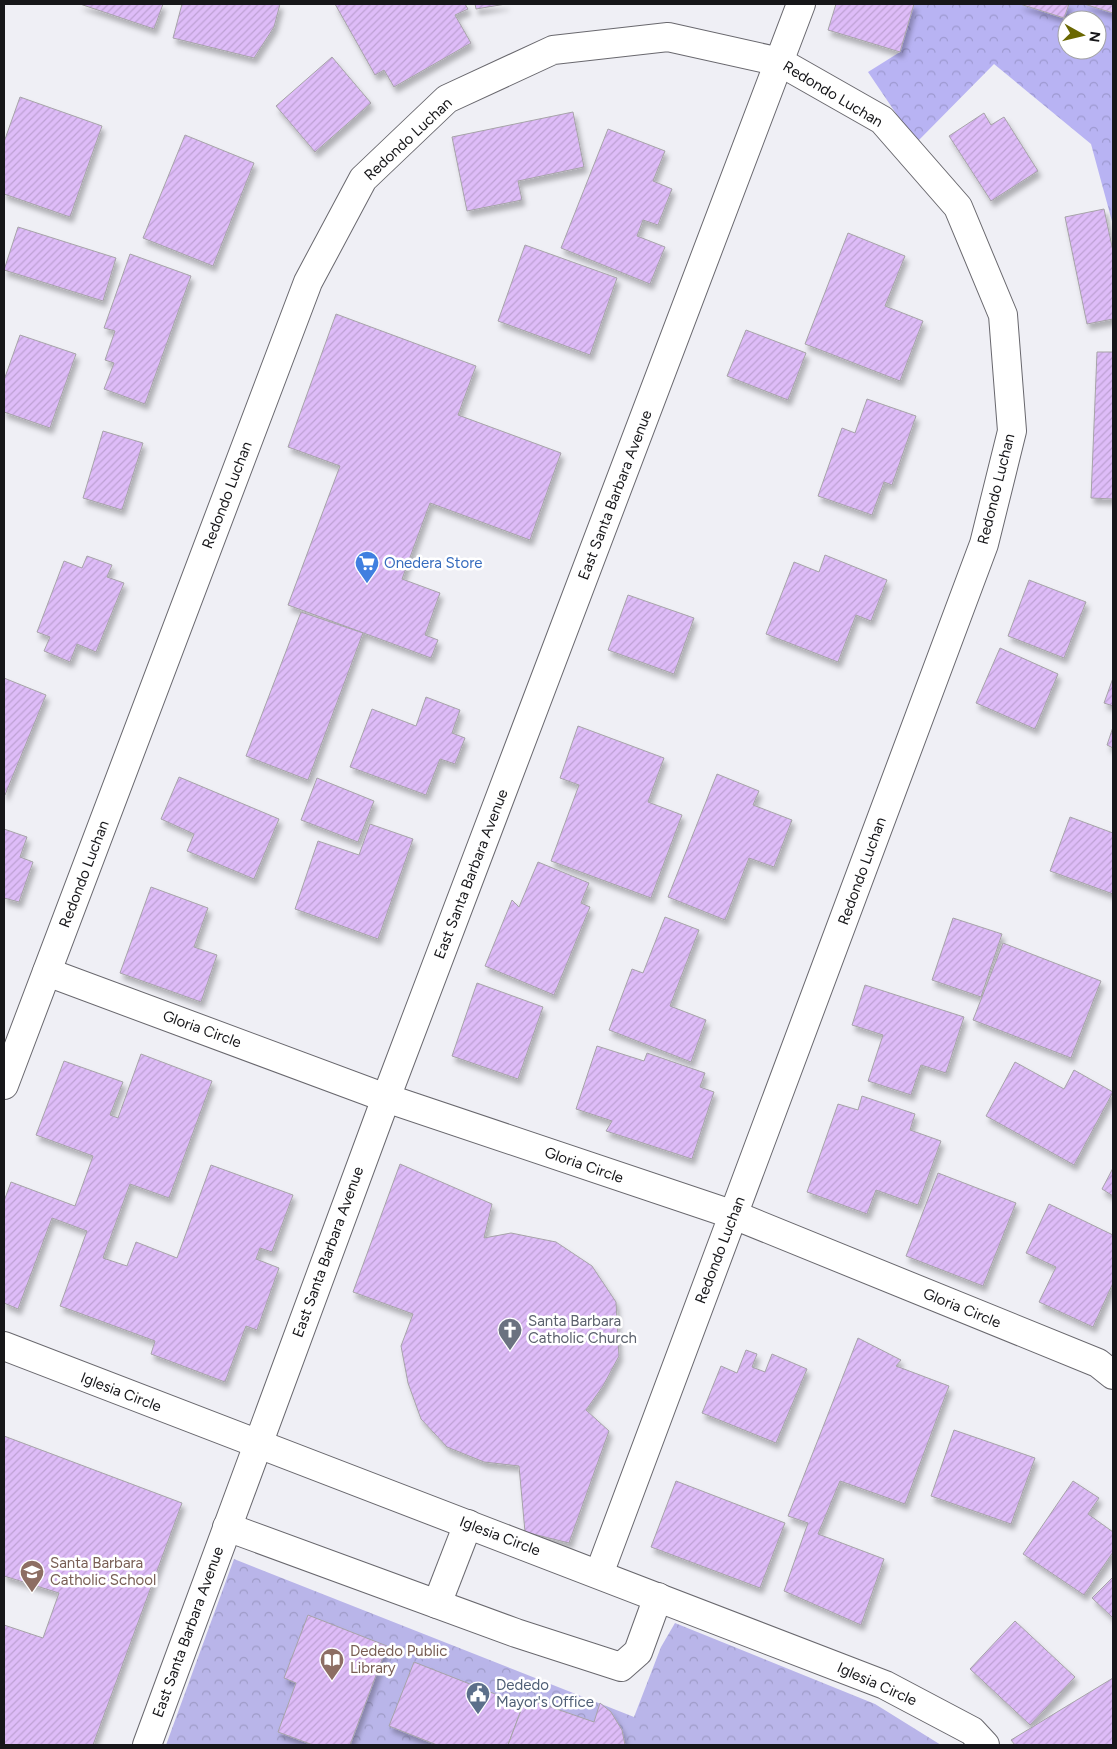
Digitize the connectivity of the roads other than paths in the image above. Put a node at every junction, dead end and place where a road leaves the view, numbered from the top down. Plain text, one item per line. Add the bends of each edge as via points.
1 (800, 4) edge
2 (780, 62) junction
3 (47, 972) junction
4 (4, 1085) edge
5 (386, 1098) junction
6 (734, 1215) junction
7 (4, 1346) edge
8 (1113, 1375) edge
9 (257, 1445) junction
10 (468, 1524) junction
11 (227, 1527) junction
12 (599, 1574) junction
13 (658, 1597) junction
14 (437, 1604) junction
15 (147, 1745) edge
16 (985, 1745) edge

1 - 2 street, East Santa Barbara Avenue
2 - 3 street, Redondo Luchan via 668,37 553,50 447,99 363,179 308,282
2 - 5 street, East Santa Barbara Avenue
2 - 6 street, Redondo Luchan via 882,120 958,207 1003,315 1012,431 984,544
3 - 4 street, Redondo Luchan
3 - 5 street, Gloria Circle
5 - 6 street, Gloria Circle
5 - 9 street, East Santa Barbara Avenue
6 - 8 street, Gloria Circle via 1098,1363
6 - 12 street, Redondo Luchan
7 - 9 street, Iglesia Circle
9 - 10 street, Iglesia Circle
9 - 11 street, East Santa Barbara Avenue
10 - 12 street, Iglesia Circle
10 - 14 street
11 - 14 street
11 - 15 street, East Santa Barbara Avenue
12 - 13 street, Iglesia Circle
13 - 14 street via 638,1652 621,1667
13 - 16 street, Iglesia Circle via 885,1685 972,1731

